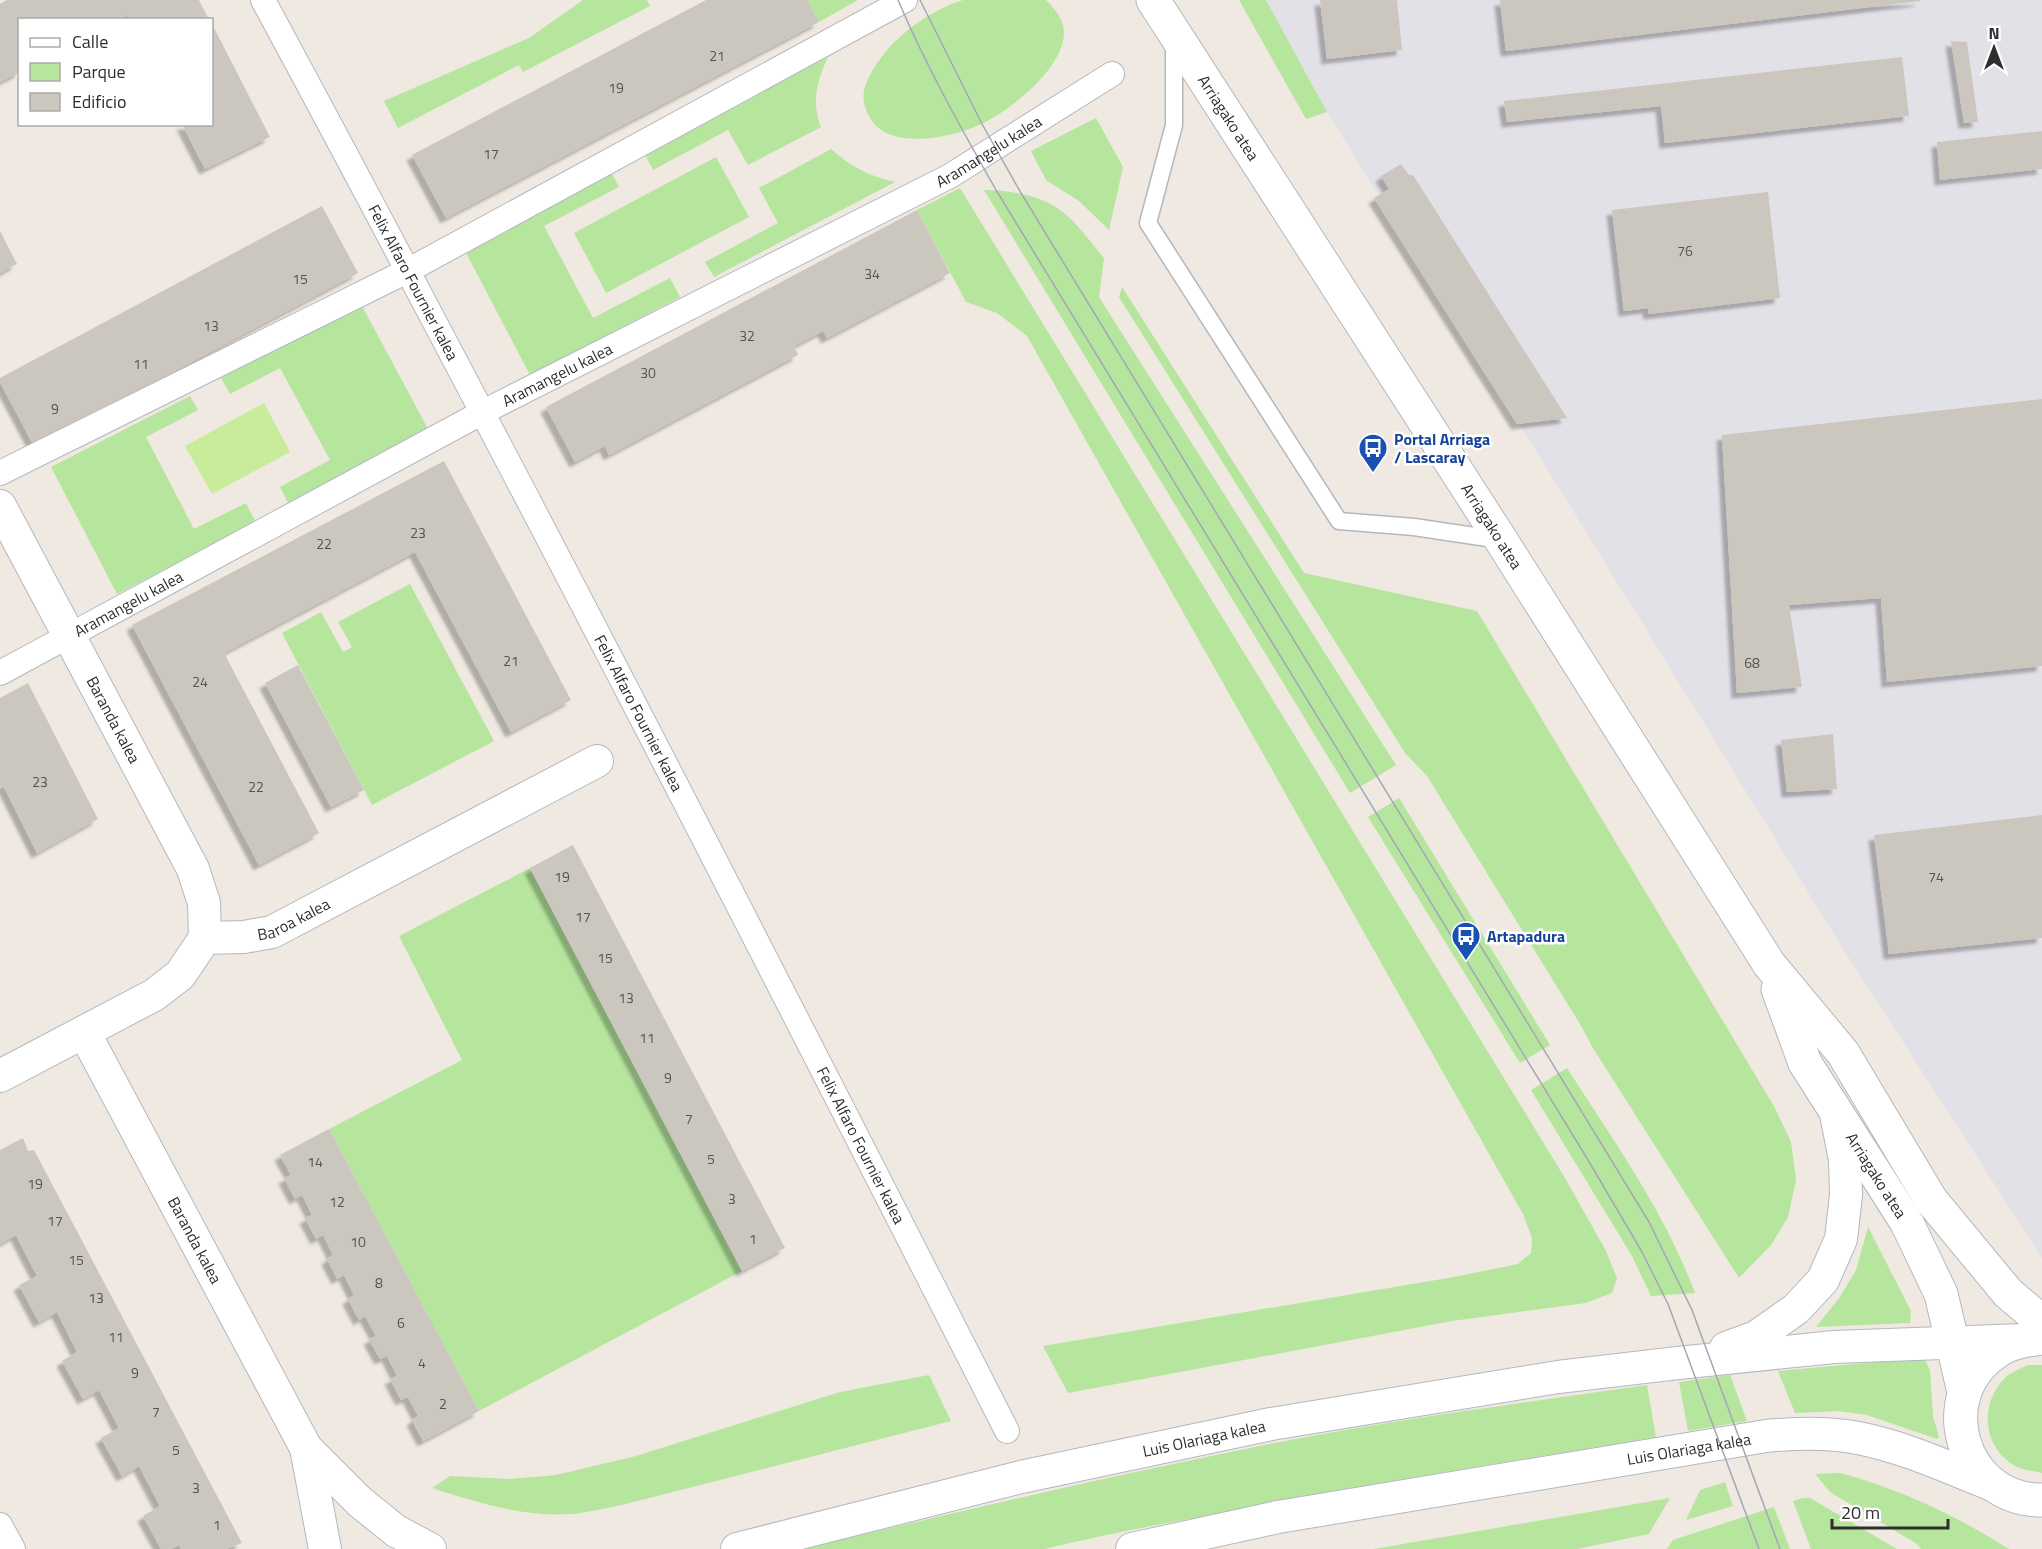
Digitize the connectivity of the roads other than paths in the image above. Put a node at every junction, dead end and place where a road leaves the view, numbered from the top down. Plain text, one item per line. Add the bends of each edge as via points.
1 (263, 0) edge
2 (905, 0) edge
3 (1153, 0) edge
4 (1174, 34) junction
5 (1112, 74) dead end
6 (409, 270) junction
7 (483, 412) junction
8 (0, 473) edge
9 (0, 506) edge
10 (1501, 540) junction
11 (69, 637) junction
12 (0, 673) edge
13 (597, 761) dead end
14 (205, 938) junction
15 (1769, 964) junction
16 (84, 1032) junction
17 (0, 1076) edge
18 (1835, 1110) junction
19 (2036, 1334) edge
20 (1952, 1343) junction
21 (1678, 1362) junction
22 (1964, 1392) junction
23 (1007, 1431) dead end
24 (306, 1448) junction
25 (1993, 1485) junction
26 (2038, 1503) edge
27 (0, 1525) edge
28 (13, 1549) edge
29 (325, 1549) edge
30 (430, 1549) edge
31 (737, 1549) edge
32 (1132, 1549) edge

1 - 6 street, Felix Alfaro Fournier kalea
2 - 6 street
3 - 4 main road, Arriagako atea
4 - 10 main road, Arriagako atea
4 - 10 lane via 1174,125 1148,223 1339,521
5 - 7 street, Aramangelu kalea via 950,176
6 - 7 street, Felix Alfaro Fournier kalea
6 - 8 street
7 - 11 street, Aramangelu kalea
7 - 23 street, Felix Alfaro Fournier kalea
9 - 11 street, Baranda kalea
10 - 15 main road, Arriagako atea
11 - 12 street, Aramangelu kalea
11 - 14 street, Baranda kalea via 193,869 204,903
13 - 14 street, Baroa kalea via 272,932
14 - 16 street via 180,975 154,995
15 - 18 main road, Arriagako atea via 1805,1063
15 - 19 main road, Arriagako atea via 1843,1053 1931,1200 2008,1293
16 - 17 street
16 - 24 street, Baranda kalea
18 - 20 main road, Arriagako atea via 1907,1223 1941,1294
18 - 21 street, Luis Olariaga kalea via 1845,1160 1846,1195 1841,1239 1823,1280 1796,1309 1756,1338
19 - 20 street, Luis Olariaga kalea
19 - 22 main road via 1998,1350 1978,1368
20 - 21 street, Luis Olariaga kalea via 1834,1347
20 - 22 main road, Arriagako atea
21 - 31 street, Luis Olariaga kalea via 1558,1377 1271,1424 1021,1477
22 - 25 main road via 1960,1418 1964,1443 1975,1466
24 - 29 street, Baranda kalea
24 - 30 street, Baranda kalea via 396,1531
25 - 26 main road
25 - 32 street, Luis Olariaga kalea via 1896,1447 1848,1436 1795,1433 1278,1517
27 - 28 street

